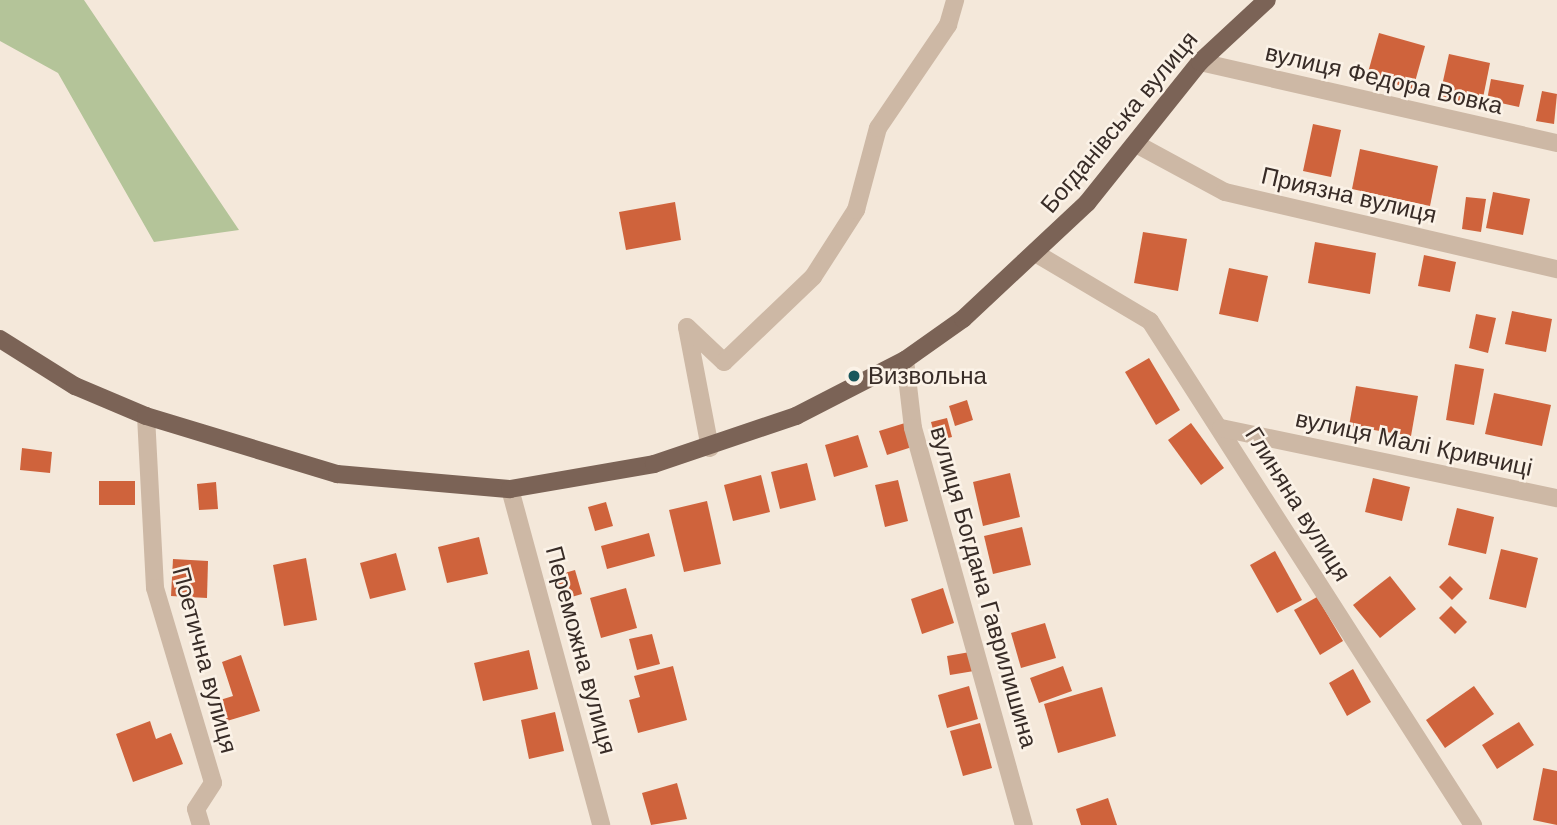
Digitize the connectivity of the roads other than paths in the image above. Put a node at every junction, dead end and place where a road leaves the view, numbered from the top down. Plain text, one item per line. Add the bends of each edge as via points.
1 (955, 0) edge
2 (1267, 0) edge
3 (1200, 62) junction
4 (1557, 143) edge
5 (1139, 145) junction
6 (1037, 254) junction
7 (1557, 269) edge
8 (0, 339) edge
9 (905, 360) junction
10 (146, 416) junction
11 (1221, 428) junction
12 (710, 448) junction
13 (510, 489) junction
14 (1557, 498) edge
15 (201, 825) edge
16 (601, 825) edge
17 (1024, 825) edge
18 (1474, 825) edge

1 - 12 street via 948,25 878,128 856,209 813,277 724,362 687,327
2 - 3 main road, Богданівська вулиця
3 - 4 street, вулиця Федора Вовка
3 - 5 main road, Богданівська вулиця
5 - 6 main road, Богданівська вулиця
5 - 7 street, Приязна вулиця via 1225,192
6 - 9 main road, Богданівська вулиця
6 - 11 street, Глиняна вулиця via 1150,321
8 - 10 main road, Богданівська вулиця via 75,386
9 - 12 main road, Богданівська вулиця via 796,416
9 - 17 street, вулиця Богдана Гаврилишина via 913,428
10 - 13 main road, Богданівська вулиця via 337,474
10 - 15 street, Поетична вулиця via 155,587 213,783 196,809
11 - 14 street, вулиця Малі Кривчиці
11 - 18 street, Глиняна вулиця
12 - 13 main road, Богданівська вулиця via 611,474
13 - 16 street, Переможна вулиця

